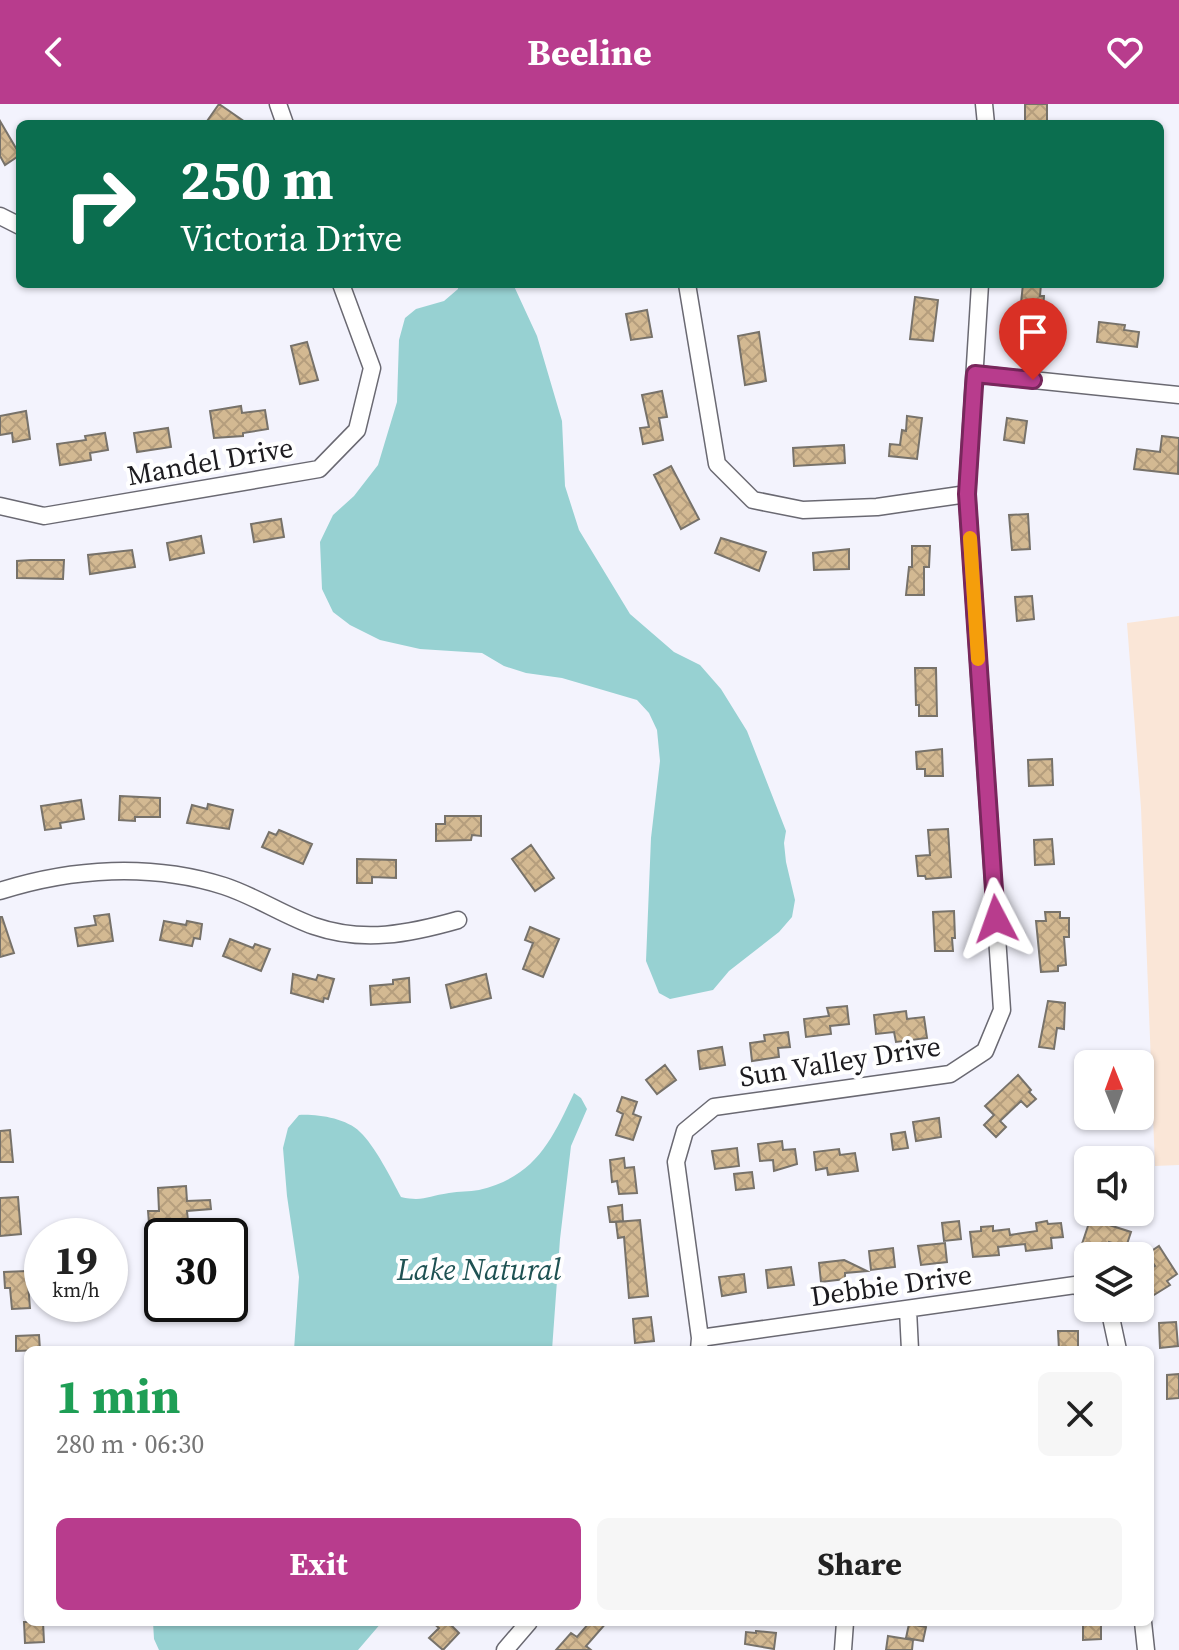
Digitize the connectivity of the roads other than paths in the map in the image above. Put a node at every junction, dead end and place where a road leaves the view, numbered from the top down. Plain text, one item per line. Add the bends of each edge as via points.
1 (342, 288) edge
2 (688, 288) edge
3 (980, 288) edge
4 (975, 374) junction
5 (1179, 395) edge
6 (967, 494) junction
7 (0, 506) edge
8 (0, 891) edge
9 (458, 920) dead end
10 (1074, 1285) edge
11 (908, 1310) junction
12 (1112, 1322) edge
13 (699, 1344) edge
14 (910, 1346) edge
15 (1117, 1346) edge
16 (526, 1626) edge
17 (845, 1626) edge
18 (1143, 1626) edge
19 (505, 1650) edge
20 (843, 1650) edge
21 (1146, 1650) edge

1 - 7 street, Mandel Drive via 372,368 357,430 319,469 44,516
2 - 6 street via 717,464 753,500 803,510 877,507
3 - 4 street, Sun Valley Drive
4 - 5 street
4 - 6 street, Sun Valley Drive
6 - 13 street, Sun Valley Drive via 1002,1010 985,1051 950,1074 714,1107 685,1131 676,1162
8 - 9 street via 65,874 150,872 226,887 314,926 353,936 418,932
10 - 11 street, Debbie Drive
11 - 13 street, Debbie Drive
11 - 14 street
12 - 15 street
16 - 19 street
17 - 20 street
18 - 21 street

